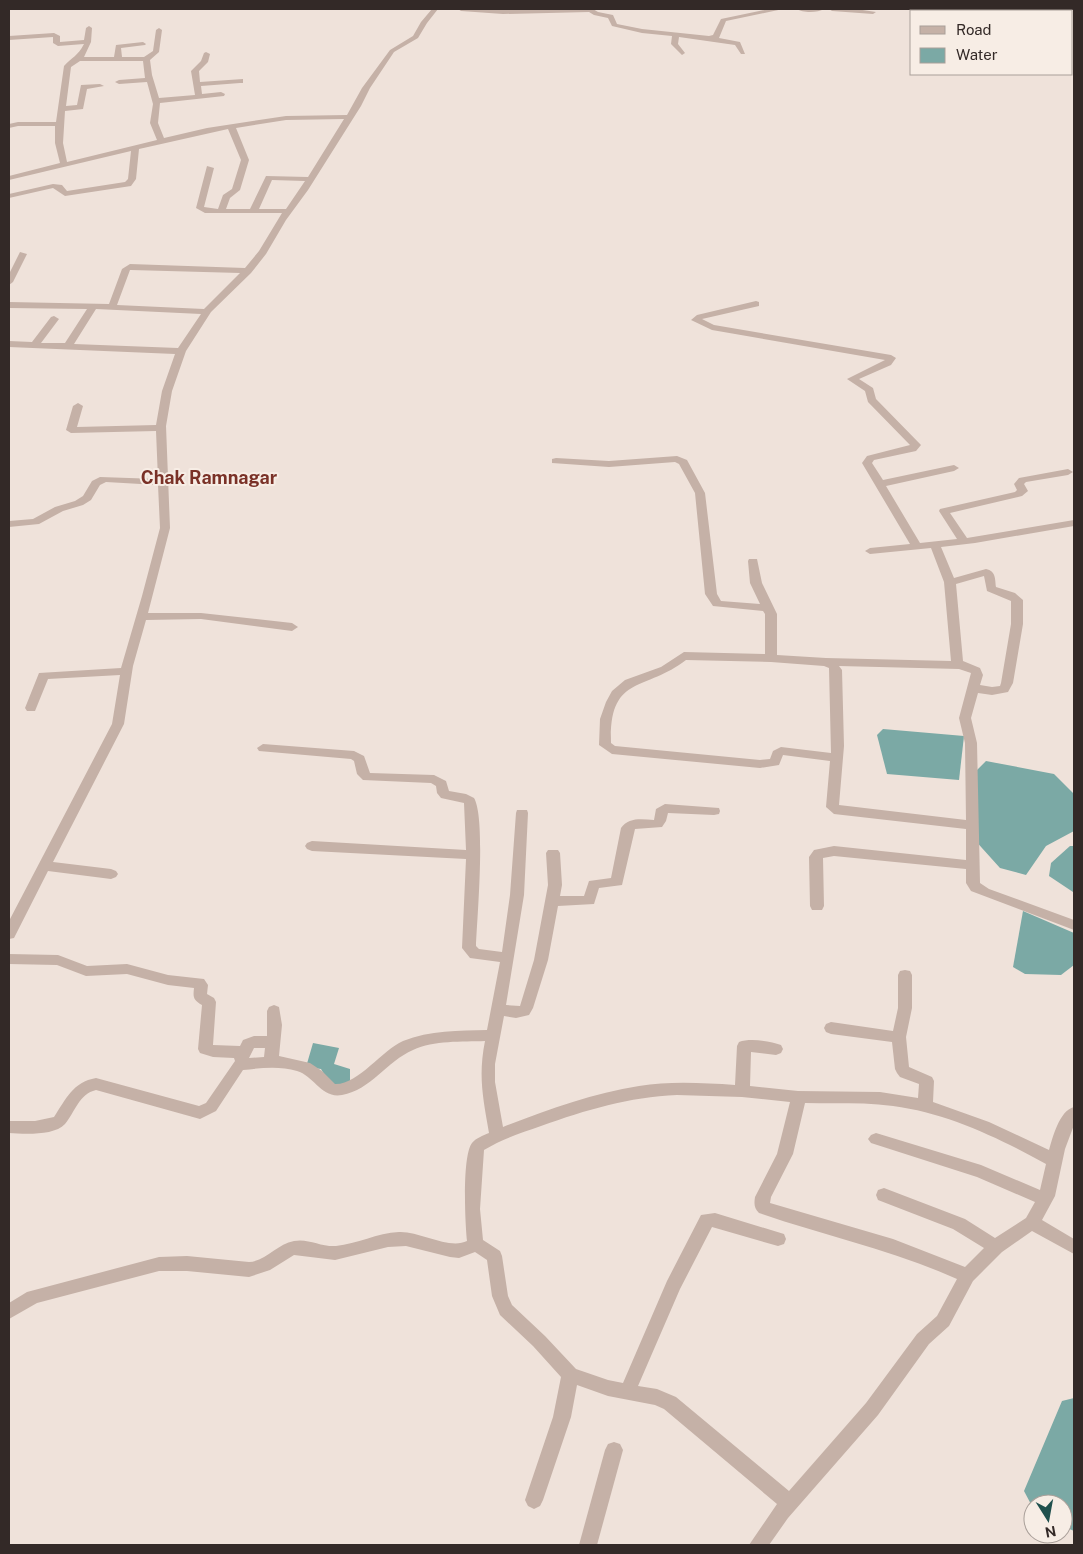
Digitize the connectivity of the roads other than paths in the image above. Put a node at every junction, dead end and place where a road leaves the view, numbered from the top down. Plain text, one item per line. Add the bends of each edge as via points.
1 (435, 9) edge
2 (461, 9) edge
3 (592, 9) edge
4 (780, 9) edge
5 (800, 9) edge
6 (821, 9) edge
7 (832, 9) edge
8 (873, 12) dead end
9 (89, 28) dead end
10 (158, 30) dead end
11 (676, 35) junction
12 (9, 38) edge
13 (709, 38) junction
14 (88, 42) junction
15 (143, 44) dead end
16 (682, 53) dead end
17 (743, 53) dead end
18 (206, 54) dead end
19 (79, 59) junction
20 (118, 59) junction
21 (146, 59) junction
22 (149, 80) junction
23 (240, 80) dead end
24 (119, 82) dead end
25 (197, 84) junction
26 (100, 86) dead end
27 (221, 94) dead end
28 (200, 96) junction
29 (156, 101) junction
30 (62, 110) junction
31 (350, 117) junction
32 (59, 124) junction
33 (9, 126) edge
34 (231, 126) junction
35 (161, 141) junction
36 (135, 148) junction
37 (64, 164) junction
38 (210, 168) dead end
39 (9, 178) edge
40 (310, 179) junction
41 (9, 196) edge
42 (250, 211) junction
43 (288, 211) junction
44 (221, 212) junction
45 (23, 254) dead end
46 (248, 270) junction
47 (9, 282) edge
48 (756, 304) dead end
49 (9, 305) edge
50 (93, 307) junction
51 (112, 307) junction
52 (207, 312) junction
53 (54, 319) dead end
54 (9, 344) edge
55 (35, 345) junction
56 (67, 346) junction
57 (181, 351) junction
58 (78, 406) dead end
59 (162, 428) junction
60 (556, 462) dead end
61 (954, 468) dead end
62 (1068, 472) dead end
63 (163, 482) junction
64 (879, 484) junction
65 (1074, 523) edge
66 (9, 524) edge
67 (964, 541) junction
68 (935, 544) junction
69 (918, 546) junction
70 (870, 551) dead end
71 (753, 561) dead end
72 (950, 582) junction
73 (767, 608) junction
74 (142, 617) junction
75 (292, 627) dead end
76 (771, 658) junction
77 (826, 662) junction
78 (960, 665) junction
79 (126, 671) junction
80 (973, 688) junction
81 (31, 708) dead end
82 (263, 748) dead end
83 (837, 758) junction
84 (714, 811) dead end
85 (522, 813) dead end
86 (972, 825) junction
87 (312, 846) dead end
88 (553, 853) dead end
89 (473, 855) junction
90 (972, 865) junction
91 (44, 866) junction
92 (111, 874) dead end
93 (552, 900) junction
94 (817, 906) dead end
95 (1074, 925) edge
96 (9, 934) edge
97 (508, 958) junction
98 (9, 959) edge
99 (905, 975) dead end
100 (497, 1010) junction
101 (274, 1011) dead end
102 (832, 1028) dead end
103 (494, 1035) junction
104 (899, 1037) junction
105 (274, 1042) junction
106 (776, 1049) dead end
107 (241, 1058) junction
108 (271, 1062) junction
109 (742, 1091) junction
110 (799, 1097) junction
111 (925, 1106) junction
112 (1072, 1121) edge
113 (9, 1127) edge
114 (497, 1136) junction
115 (876, 1138) dead end
116 (1055, 1161) junction
117 (884, 1195) dead end
118 (1045, 1199) junction
119 (1032, 1223) junction
120 (778, 1239) dead end
121 (475, 1244) junction
122 (996, 1247) junction
123 (1074, 1247) edge
124 (966, 1276) junction
125 (9, 1312) edge
126 (570, 1376) junction
127 (626, 1392) junction
128 (614, 1450) dead end
129 (534, 1500) dead end
130 (790, 1503) junction
131 (588, 1545) edge
132 (758, 1545) edge

1 - 31 street via 416,37 392,51
2 - 3 street via 503,12
3 - 11 street via 596,14 611,16 612,23 619,26
4 - 13 street via 723,20 716,36
5 - 6 street
7 - 8 street
9 - 14 street
10 - 21 street via 156,52
11 - 13 street
11 - 16 street via 674,44
12 - 14 street via 54,35 57,36 56,43
13 - 17 street via 738,43
14 - 19 street
15 - 20 street via 118,46
18 - 25 street via 204,62 195,70
19 - 20 street
19 - 30 street via 68,66
20 - 21 street
21 - 22 street
22 - 24 street
22 - 29 street
23 - 25 street
25 - 28 street
26 - 30 street via 84,87 80,107
27 - 28 street
28 - 29 street
29 - 35 street via 154,123
30 - 32 street
31 - 34 street via 286,118
31 - 40 street
32 - 33 street
32 - 37 street
34 - 35 street
34 - 44 street via 245,160 236,190 226,197
35 - 36 street
36 - 37 street
36 - 41 street via 132,179 128,184 65,194 53,186
37 - 39 street
38 - 44 street via 200,208
40 - 42 street via 269,178 256,207
40 - 43 street
42 - 43 street
42 - 44 street
43 - 46 street
45 - 47 street
46 - 51 street via 130,267 126,269
46 - 52 street
48 - 64 street via 696,320 712,327 891,358 888,363 852,379 870,390 871,400 916,445 912,449 867,460
49 - 50 street
50 - 51 street
50 - 56 street
51 - 52 street
52 - 57 street
53 - 55 street
54 - 55 street
55 - 56 street
56 - 57 street
57 - 59 street via 167,391
58 - 59 street via 71,430
59 - 63 street
60 - 73 street via 609,464 682,460 700,493 711,594 716,604
61 - 64 street
62 - 67 street via 1023,480 1019,484 1023,491 1018,494 946,510 944,513
63 - 66 street via 104,479 79,503 35,522
63 - 74 street via 165,528
64 - 69 street
65 - 67 street
67 - 68 street
68 - 69 street
68 - 72 street
69 - 70 street
71 - 73 street via 756,584
72 - 78 street via 956,662
72 - 80 street via 986,572 991,589 1013,595 1017,600 1017,624 1004,689
73 - 76 street via 772,614
74 - 75 street via 201,616
74 - 79 street
76 - 77 street
76 - 83 street via 684,656 662,671 628,683 615,695 610,706 605,745 612,750 760,764 774,762 776,754 781,752
77 - 78 street
77 - 83 street via 833,666 837,680
78 - 80 street via 976,671
79 - 81 street via 44,676
79 - 91 street via 118,724
80 - 86 street via 965,718 971,743
82 - 89 street via 348,754 360,759 363,774 367,777 439,781 445,795 470,801
83 - 86 street via 832,807 839,811
84 - 93 street via 665,808 657,824 629,825 617,882 594,884 588,902
85 - 97 street via 519,877
86 - 90 street
87 - 89 street
88 - 93 street
89 - 97 street via 469,948 475,954
90 - 94 street via 834,851 820,853 816,857
90 - 95 street via 976,888
91 - 92 street
91 - 96 street
93 - 100 street via 541,960 526,1008 516,1012
97 - 100 street
98 - 107 street via 58,960 86,971 127,969 168,980 199,983 200,997 209,1002 205,1048
99 - 104 street via 905,1008
100 - 103 street
101 - 105 street
102 - 104 street
103 - 108 street via 433,1040 408,1046 396,1051 352,1086 341,1090 326,1087 305,1068
103 - 114 street via 488,1082
104 - 111 street via 903,1071 927,1081
105 - 107 street via 251,1042
105 - 108 street
106 - 109 street via 744,1046
107 - 108 street
107 - 113 street via 211,1107 200,1113 90,1084 82,1088 54,1124 40,1128
109 - 110 street
109 - 114 street via 640,1092 585,1106
110 - 111 street via 870,1096
110 - 124 street via 787,1149 762,1205 927,1258
111 - 116 street via 997,1133
112 - 116 street via 1057,1149
114 - 121 street via 478,1146 476,1152 472,1209
115 - 118 street via 981,1172
116 - 118 street
117 - 122 street via 960,1224
118 - 119 street
119 - 122 street
119 - 123 street
120 - 127 street via 707,1220
121 - 125 street via 451,1251 408,1239 394,1239 333,1254 293,1248 264,1266 242,1270 177,1262 159,1264 34,1297
121 - 126 street via 494,1256 500,1296 506,1310
122 - 124 street
124 - 130 street via 943,1321 923,1339 872,1409
126 - 127 street
126 - 129 street via 562,1418
127 - 130 street via 657,1397 670,1403
128 - 131 street
130 - 132 street

